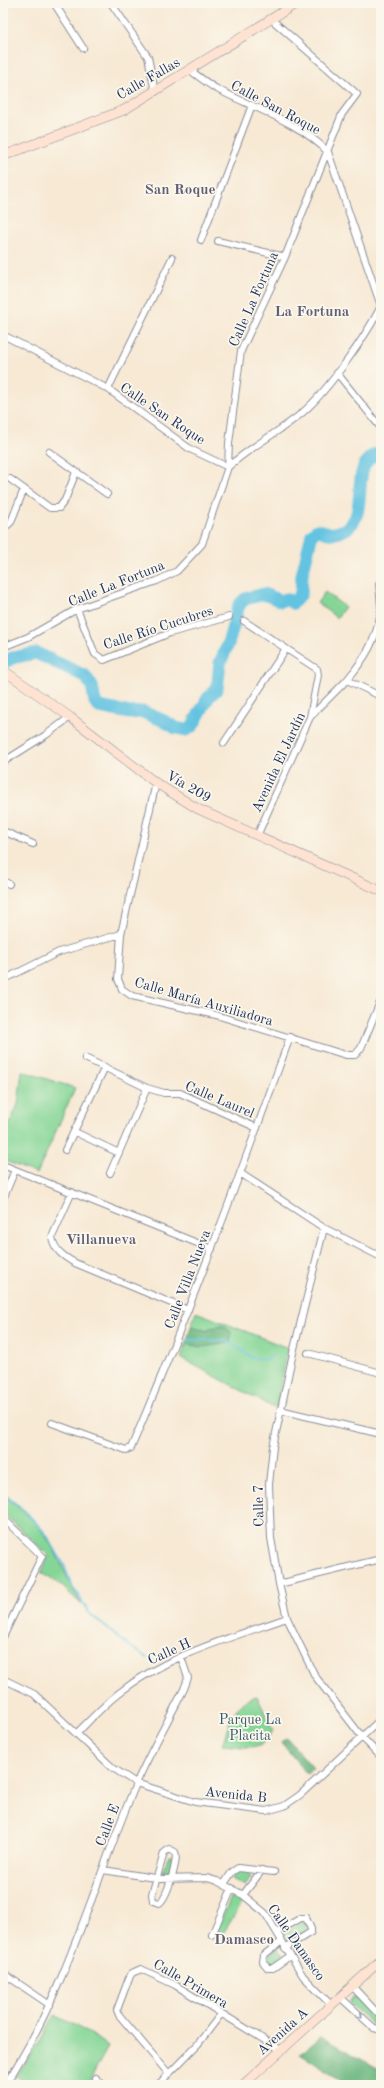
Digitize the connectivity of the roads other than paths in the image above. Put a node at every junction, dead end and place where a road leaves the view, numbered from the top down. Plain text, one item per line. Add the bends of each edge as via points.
1 (54, 3) edge
2 (111, 3) edge
3 (297, 3) edge
4 (271, 19) junction
5 (83, 48) dead end
6 (190, 70) junction
7 (155, 92) junction
8 (252, 105) junction
9 (328, 152) junction
10 (3, 156) edge
11 (201, 240) dead end
12 (218, 241) dead end
13 (285, 257) junction
14 (172, 258) dead end
15 (381, 306) edge
16 (3, 335) edge
17 (337, 374) junction
18 (108, 389) junction
19 (381, 428) edge
20 (49, 452) dead end
21 (228, 467) junction
22 (76, 472) junction
23 (10, 479) dead end
24 (24, 489) junction
25 (107, 494) dead end
26 (3, 526) edge
27 (381, 580) edge
28 (381, 606) edge
29 (77, 610) junction
30 (381, 611) edge
31 (229, 617) dead end
32 (244, 621) dead end
33 (3, 648) edge
34 (285, 650) junction
35 (4, 671) edge
36 (347, 680) junction
37 (381, 688) edge
38 (379, 696) edge
39 (70, 717) junction
40 (310, 717) junction
41 (224, 743) dead end
42 (3, 762) edge
43 (156, 783) junction
44 (3, 831) edge
45 (257, 836) junction
46 (33, 844) dead end
47 (381, 891) edge
48 (121, 934) junction
49 (3, 980) edge
50 (381, 1000) edge
51 (290, 1037) junction
52 (85, 1058) dead end
53 (105, 1067) junction
54 (147, 1088) junction
55 (257, 1128) junction
56 (74, 1132) junction
57 (65, 1150) dead end
58 (119, 1153) junction
59 (3, 1165) edge
60 (16, 1170) junction
61 (110, 1173) dead end
62 (240, 1174) junction
63 (72, 1192) junction
64 (3, 1199) edge
65 (324, 1228) junction
66 (212, 1249) junction
67 (381, 1257) edge
68 (188, 1310) junction
69 (308, 1353) dead end
70 (381, 1373) edge
71 (280, 1410) junction
72 (52, 1423) dead end
73 (381, 1434) edge
74 (3, 1518) edge
75 (381, 1559) edge
76 (279, 1584) junction
77 (287, 1618) junction
78 (3, 1637) edge
79 (181, 1657) junction
80 (3, 1680) edge
81 (381, 1719) edge
82 (77, 1733) junction
83 (362, 1737) junction
84 (381, 1757) edge
85 (136, 1783) junction
86 (103, 1870) junction
87 (262, 1870) junction
88 (274, 1872) dead end
89 (156, 1879) junction
90 (170, 1880) junction
91 (224, 1884) junction
92 (232, 1888) junction
93 (243, 1895) junction
94 (277, 1932) junction
95 (212, 1935) dead end
96 (282, 1941) junction
97 (285, 1948) junction
98 (290, 1956) junction
99 (381, 1960) edge
100 (3, 1973) edge
101 (352, 1986) junction
102 (340, 1997) junction
103 (50, 2005) junction
104 (331, 2005) junction
105 (221, 2014) junction
106 (381, 2017) edge
107 (381, 2026) edge
108 (281, 2050) junction
109 (169, 2074) junction
110 (96, 2078) dead end
111 (5, 2085) edge
112 (103, 2085) edge
113 (158, 2085) edge
114 (243, 2085) edge

1 - 5 street
2 - 7 street via 148,57
3 - 4 street, Calle Fallas
4 - 6 street, Calle Fallas
4 - 9 street, Calle La Fortuna via 357,94 342,114
6 - 7 street, Calle Fallas
6 - 8 street, Calle San Roque via 215,88
7 - 10 street, Calle Fallas via 124,110
8 - 9 street, Calle San Roque via 319,142
8 - 11 street
9 - 13 street, Calle La Fortuna
9 - 15 street, Calle San Roque
12 - 13 street
13 - 21 street, Calle La Fortuna via 241,351
14 - 18 street
15 - 17 street, Calle San Roque
16 - 18 street, Calle San Roque
17 - 19 street
17 - 21 street, Calle San Roque via 303,413 271,437 244,452
18 - 21 street, Calle San Roque via 190,449
20 - 22 street
21 - 29 street, Calle La Fortuna via 202,544 192,558 177,571 156,581
22 - 24 street via 65,500 59,508 50,508
22 - 25 street
23 - 24 street
24 - 26 street via 11,522
27 - 28 street
29 - 31 street, Calle Río Cucubres via 95,654 104,660 170,633
29 - 33 street, Calle La Fortuna
30 - 36 street, Avenida El Jardín via 370,649
32 - 34 street
34 - 40 street via 317,669
34 - 41 street
35 - 39 street, Vía 209
36 - 38 street
36 - 40 street, Avenida El Jardín
37 - 38 street
39 - 42 street via 46,736
39 - 43 street, Vía 209
40 - 45 street, Avenida El Jardín
43 - 45 street, Vía 209 via 198,809
43 - 48 street, Calle María Auxiliadora
44 - 46 street
45 - 47 street, Vía 209
48 - 49 street via 59,952
48 - 51 street, Calle María Auxiliadora via 118,979 122,989 132,996
50 - 51 street, Calle María Auxiliadora via 361,1048 354,1055 346,1055
51 - 55 street, Calle Villa Nueva
52 - 53 street, Calle Laurel
53 - 54 street, Calle Laurel
53 - 56 street
54 - 55 street, Calle Laurel via 164,1093 180,1093
54 - 58 street
55 - 62 street, Calle Villa Nueva
56 - 57 street
56 - 58 street
58 - 61 street
59 - 60 street
60 - 63 street
60 - 64 street
62 - 65 street
62 - 66 street, Calle Villa Nueva
63 - 66 street
63 - 68 street via 52,1237 60,1253 76,1263
65 - 67 street
65 - 71 street, Calle 7
66 - 68 street, Calle Villa Nueva
68 - 72 street, Calle Villa Nueva via 131,1448 126,1450
69 - 70 street
71 - 73 street
71 - 76 street, Calle 7 via 269,1484 271,1538
74 - 78 street via 42,1556
75 - 76 street
76 - 77 street, Calle 7
77 - 79 street, Calle H
77 - 83 street, Calle 7 via 315,1676
79 - 82 street, Calle H via 148,1673 118,1693
79 - 85 street, Calle E via 187,1670 186,1682
80 - 82 street, Avenida B via 34,1694
81 - 83 street, Avenida B
82 - 85 street, Avenida B via 113,1768
83 - 84 street, Calle 7
83 - 85 street, Avenida B via 300,1795 273,1810 195,1802
85 - 86 street, Calle E
86 - 89 street, Calle Damasco
86 - 103 street, Calle E
87 - 88 street
87 - 91 street via 238,1868
87 - 93 street
89 - 90 street, Calle Damasco
89 - 90 street via 151,1898 159,1903 165,1898
89 - 90 street via 164,1853 169,1849 177,1855
90 - 91 street, Calle Damasco via 207,1878
91 - 92 street, Calle Damasco
92 - 93 street, Calle Damasco
92 - 95 street
93 - 94 street, Calle Damasco via 264,1912
94 - 96 street, Calle Damasco
94 - 97 street via 301,1918 306,1918 311,1932
96 - 97 street, Calle Damasco
96 - 98 street via 264,1955 263,1962 271,1969
97 - 98 street, Calle Damasco
98 - 104 street, Calle Damasco via 303,1976
99 - 101 street, Avenida A
100 - 103 street
101 - 102 street, Avenida A
101 - 106 street
102 - 104 street, Avenida A
102 -> 107 street via 374,2028 378,2029
103 - 111 street, Calle E via 30,2046
104 - 108 street, Avenida A
105 - 108 street, Calle Primera
105 - 109 street via 198,2044
105 - 109 street, Calle Primera via 147,1970 141,1969 132,1973 117,2010 118,2015
108 - 114 street, Avenida A
109 - 113 street
110 - 112 street

